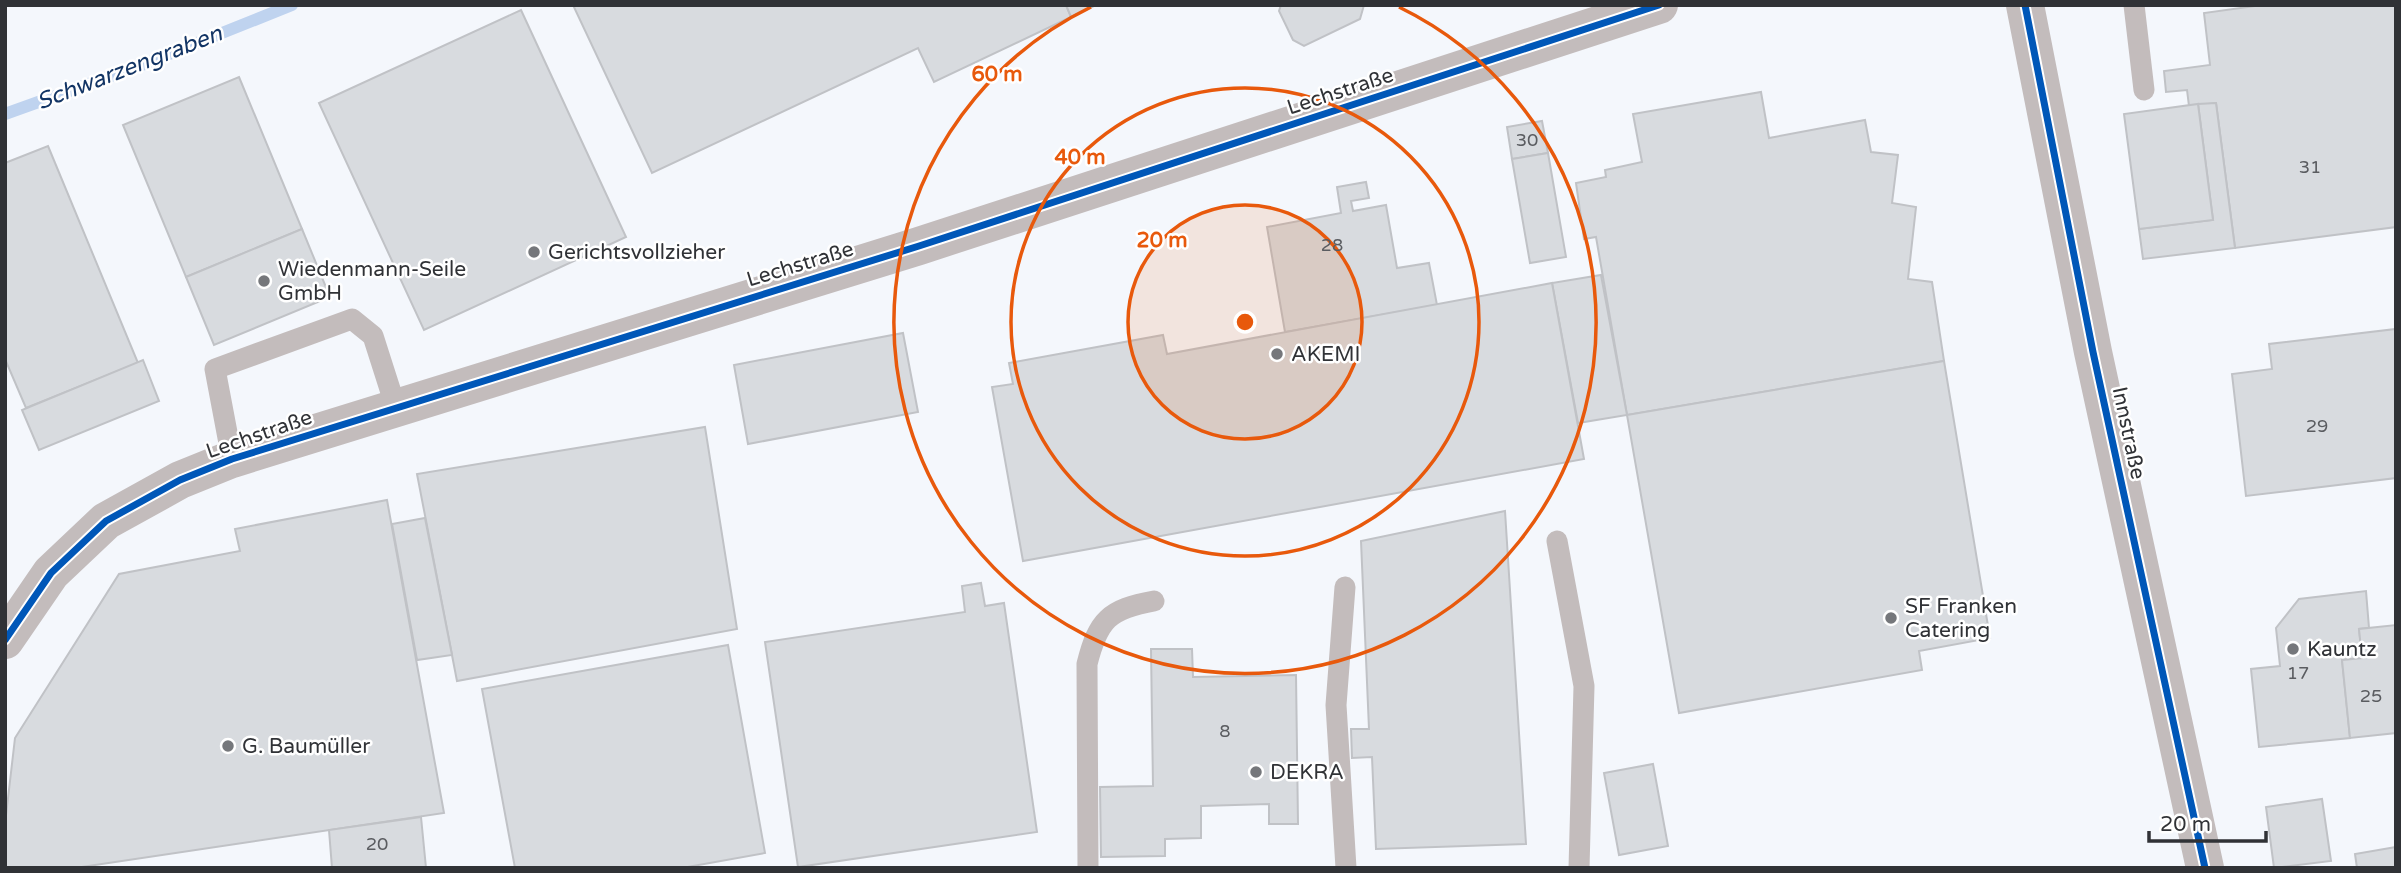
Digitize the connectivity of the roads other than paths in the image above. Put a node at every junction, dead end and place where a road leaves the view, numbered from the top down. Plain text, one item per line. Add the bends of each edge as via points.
1 (1659, 5) edge
2 (2025, 5) edge
3 (2134, 5) edge
4 (2144, 90) dead end
5 (396, 408) junction
6 (232, 459) junction
7 (1557, 541) dead end
8 (1345, 587) dead end
9 (1154, 601) dead end
10 (5, 639) edge
11 (1088, 868) edge
12 (1346, 868) edge
13 (1579, 868) edge
14 (2205, 868) edge

1 - 5 street, Lechstraße via 1009,217
2 - 14 street, Innstraße via 2093,352
3 - 4 lane
5 - 6 street, Lechstraße
5 - 6 lane via 373,336 352,319 215,369
6 - 10 street, Lechstraße via 180,480 106,521 51,573
7 - 13 lane via 1584,686
8 - 12 lane via 1336,705
9 - 11 lane via 1128,606 1109,617 1094,636 1087,664

